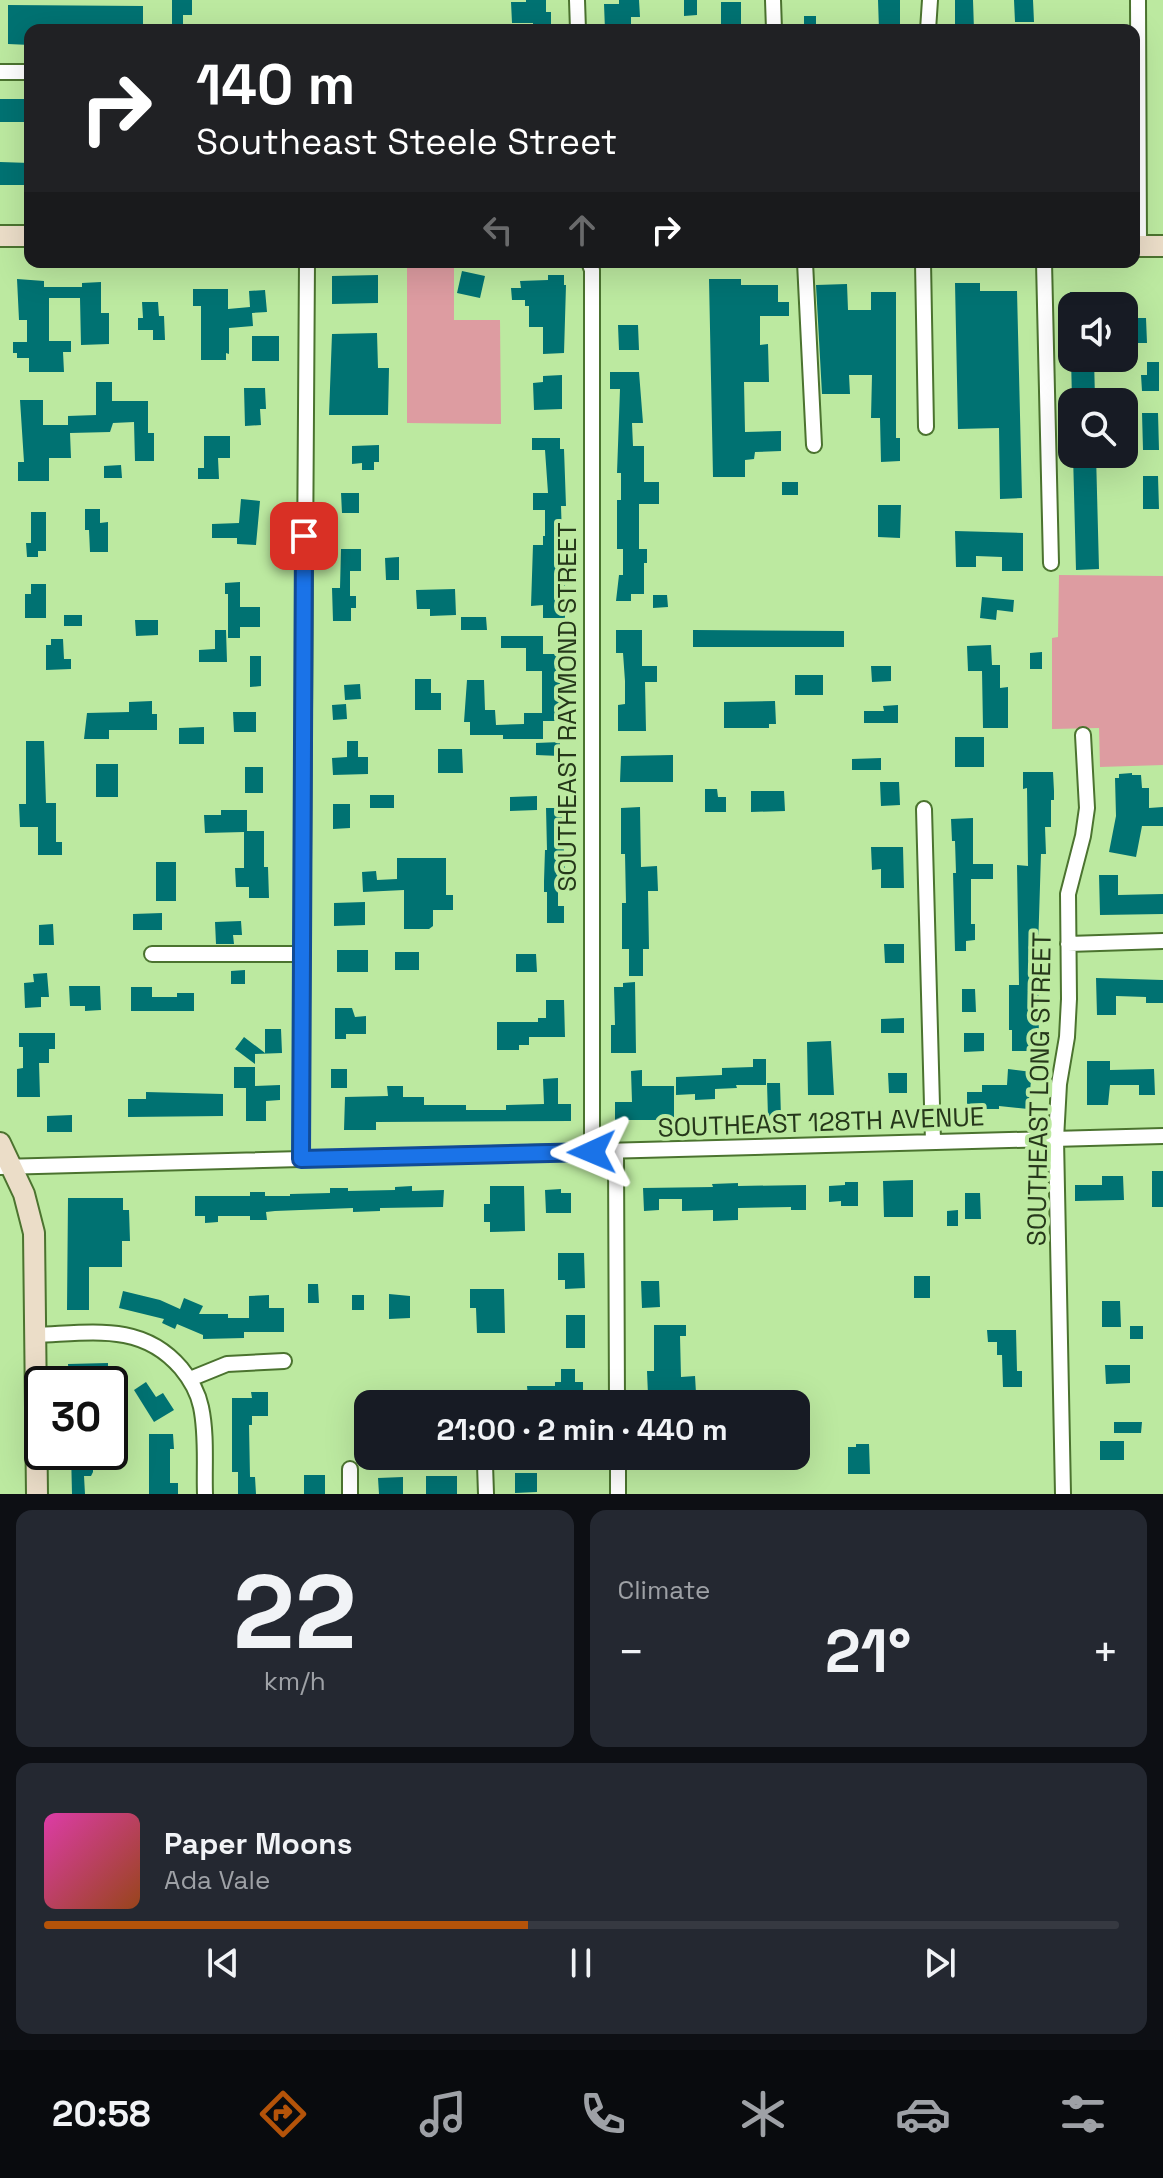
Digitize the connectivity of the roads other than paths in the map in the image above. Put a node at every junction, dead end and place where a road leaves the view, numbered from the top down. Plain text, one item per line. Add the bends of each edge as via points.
1 (577, 0) edge
2 (773, 0) edge
3 (930, 0) edge
4 (1138, 0) edge
5 (578, 24) edge
6 (774, 24) edge
7 (928, 24) edge
8 (1138, 24) edge
9 (0, 72) edge
10 (24, 72) edge
11 (0, 236) edge
12 (24, 236) edge
13 (1140, 246) edge
14 (1163, 246) edge
15 (307, 268) edge
16 (591, 268) edge
17 (805, 268) edge
18 (923, 268) edge
19 (1044, 268) edge
20 (926, 427) dead end
21 (814, 445) dead end
22 (1051, 563) dead end
23 (1083, 735) dead end
24 (924, 809) dead end
25 (1163, 941) edge
26 (1068, 944) junction
27 (152, 954) dead end
28 (301, 954) junction
29 (1163, 1136) edge
30 (1056, 1139) junction
31 (933, 1142) junction
32 (0, 1143) edge
33 (592, 1152) junction
34 (616, 1152) junction
35 (301, 1159) junction
36 (6, 1166) edge
37 (36, 1335) junction
38 (284, 1361) dead end
39 (190, 1379) junction
40 (617, 1390) edge
41 (350, 1469) dead end
42 (485, 1470) edge
43 (618, 1470) edge
44 (37, 1494) edge
45 (205, 1494) edge
46 (350, 1494) edge
47 (486, 1494) edge
48 (618, 1494) edge
49 (1063, 1494) edge

1 - 5 street
2 - 6 street
3 - 7 street
4 - 8 street
9 - 10 street
11 - 12 street
13 - 14 street
15 - 28 street
16 - 33 street, SOUTHEAST RAYMOND STREET
17 - 21 street
18 - 20 street
19 - 22 street
23 - 26 street, SOUTHEAST LONG STREET via 1087,808 1068,894
24 - 31 street
25 - 26 street
26 - 30 street, SOUTHEAST LONG STREET via 1067,1037
27 - 28 street
28 - 35 street
29 - 30 street, SOUTHEAST 128TH AVENUE
30 - 31 street, SOUTHEAST 128TH AVENUE
30 - 49 street, SOUTHEAST LONG STREET
31 - 34 street, SOUTHEAST 128TH AVENUE
32 - 36 street
33 - 34 street, SOUTHEAST 128TH AVENUE
33 - 35 street, SOUTHEAST 128TH AVENUE
34 - 40 street
35 - 36 street, SOUTHEAST 128TH AVENUE
36 - 37 street via 24,1194 34,1233
37 - 39 street via 139,1338 164,1351
37 - 44 street
38 - 39 street via 241,1361
39 - 45 street via 201,1404
41 - 46 street
42 - 47 street
43 - 48 street

